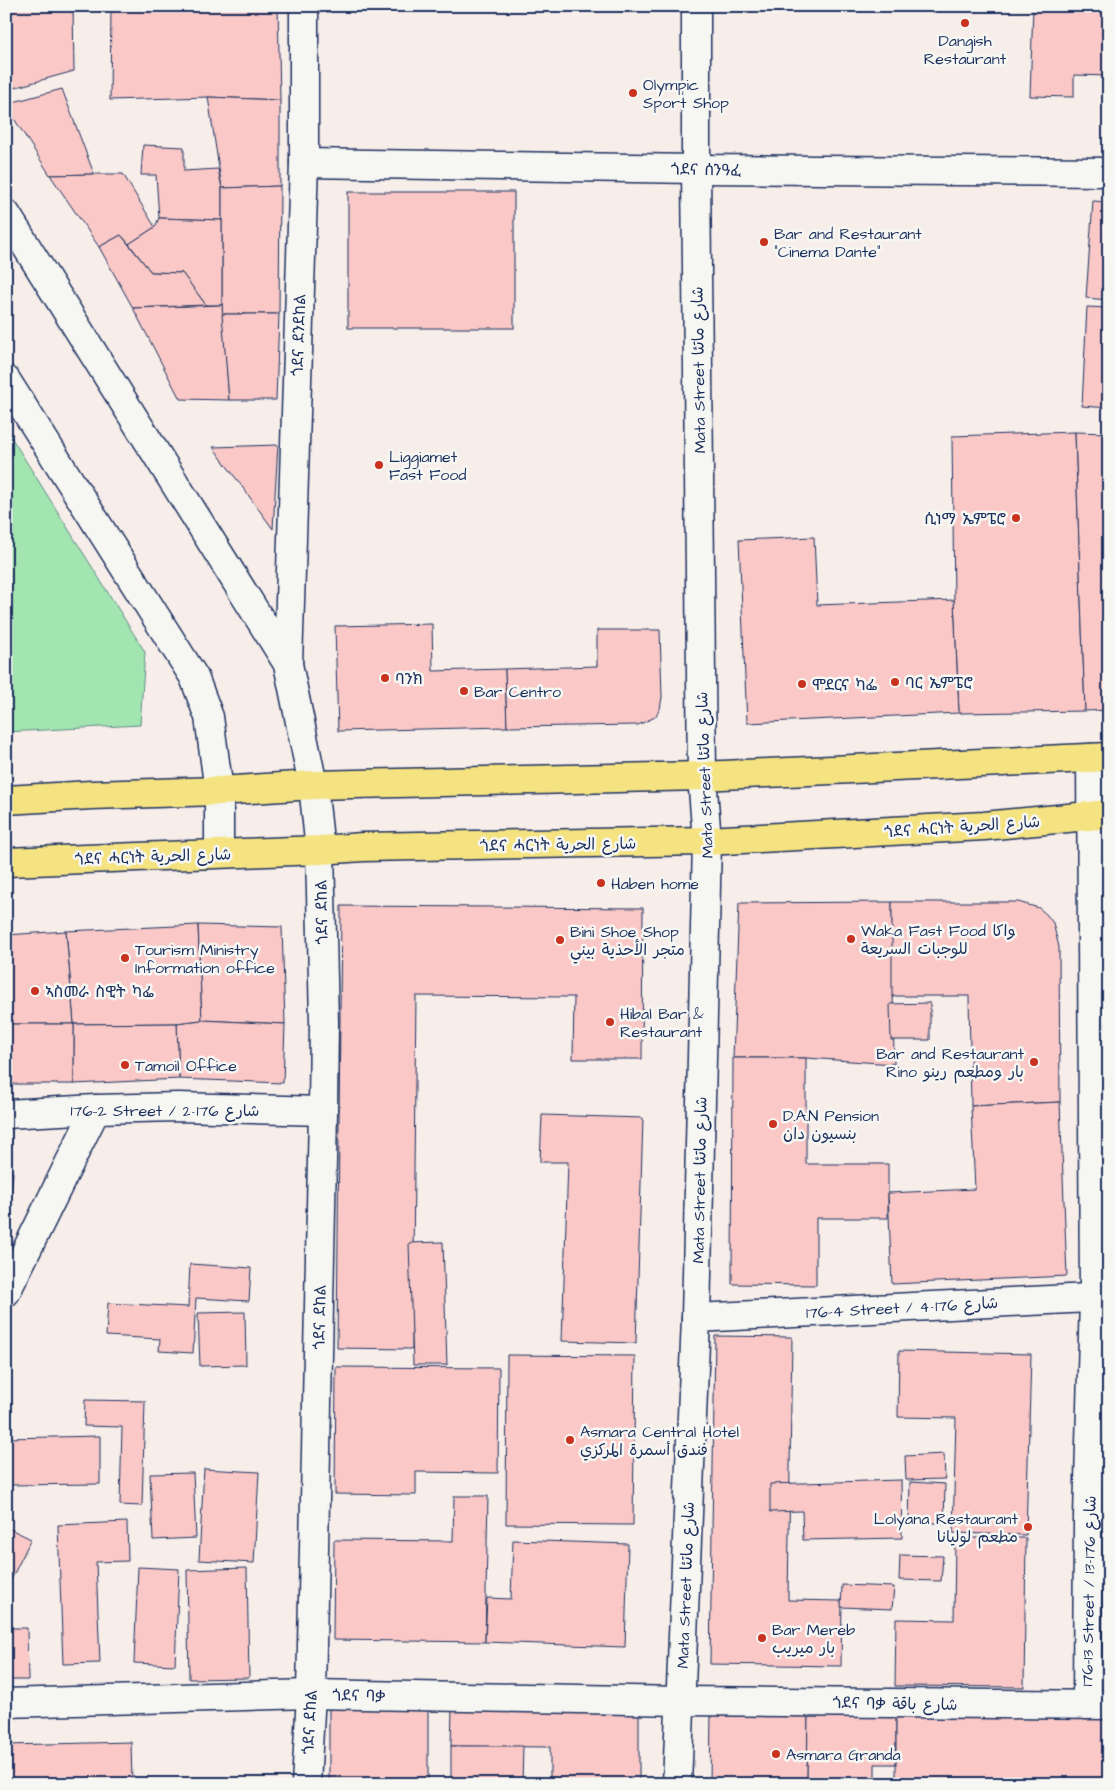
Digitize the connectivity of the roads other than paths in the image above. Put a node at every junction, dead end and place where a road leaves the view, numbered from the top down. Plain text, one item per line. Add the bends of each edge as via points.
1 (304, 6) edge
2 (696, 6) edge
3 (304, 163) junction
4 (696, 169) junction
5 (1109, 172) edge
6 (6, 214) edge
7 (6, 380) edge
8 (288, 664) junction
9 (1100, 758) edge
10 (702, 776) junction
11 (313, 785) junction
12 (219, 791) junction
13 (6, 800) edge
14 (1100, 815) edge
15 (707, 841) junction
16 (320, 850) junction
17 (219, 853) junction
18 (6, 862) edge
19 (96, 1108) junction
20 (323, 1111) junction
21 (6, 1114) edge
22 (6, 1292) edge
23 (1101, 1298) edge
24 (696, 1318) junction
25 (311, 1694) junction
26 (681, 1701) junction
27 (6, 1702) edge
28 (1098, 1705) edge
29 (306, 1784) edge
30 (677, 1784) edge

1 - 3 street, ጎደና ደንደከል
2 - 4 street, Mata Street شارع ماتئا
3 - 4 street, ጎደና ሰንዓፈ
3 - 8 street, ጎደና ደንደከል
4 - 5 street, ጎደና ሰንዓፈ
4 - 10 street, Mata Street شارع ماتئا
6 - 8 street
7 - 12 street via 194,677 209,717
8 - 11 street, ጎደና ደከል
9 - 10 main road
9 - 14 street, 176-13 Street / شارع 176-13
10 - 11 main road
10 - 15 street, Mata Street شارع ماتئا
11 - 12 main road
11 - 16 street, ጎደና ደከል
12 - 13 main road
12 - 17 street
14 - 15 main road, ጎደና ሓርነት شارع الحرية via 984,826
14 - 23 street, 176-13 Street / شارع 176-13
15 - 16 main road, ጎደና ሓርነት شارع الحرية
15 - 24 street, Mata Street شارع ماتئا
16 - 17 main road, ጎደና ሓርነት شارع الحرية
16 - 20 street, ጎደና ደከል
17 - 18 main road, ጎደና ሓርነት شارع الحرية
19 - 20 street, 176-2 Street / شارع 176-2
19 - 21 street, 176-2 Street / شارع 176-2
19 - 22 street
20 - 25 street, ጎደና ደከል
23 - 24 street, 176-4 Street / شارع 176-4
23 - 28 street, 176-13 Street / شارع 176-13 via 1088,1517
24 - 26 street, Mata Street شارع ماتئا
25 - 26 street, ጎደና ባቃ
25 - 27 street, ጎደና ባቃ
25 - 29 street, ጎደና ደከል
26 - 28 street, ጎደና ባቃ شارع باقة
26 - 30 street, Mata Street شارع ماتئا

